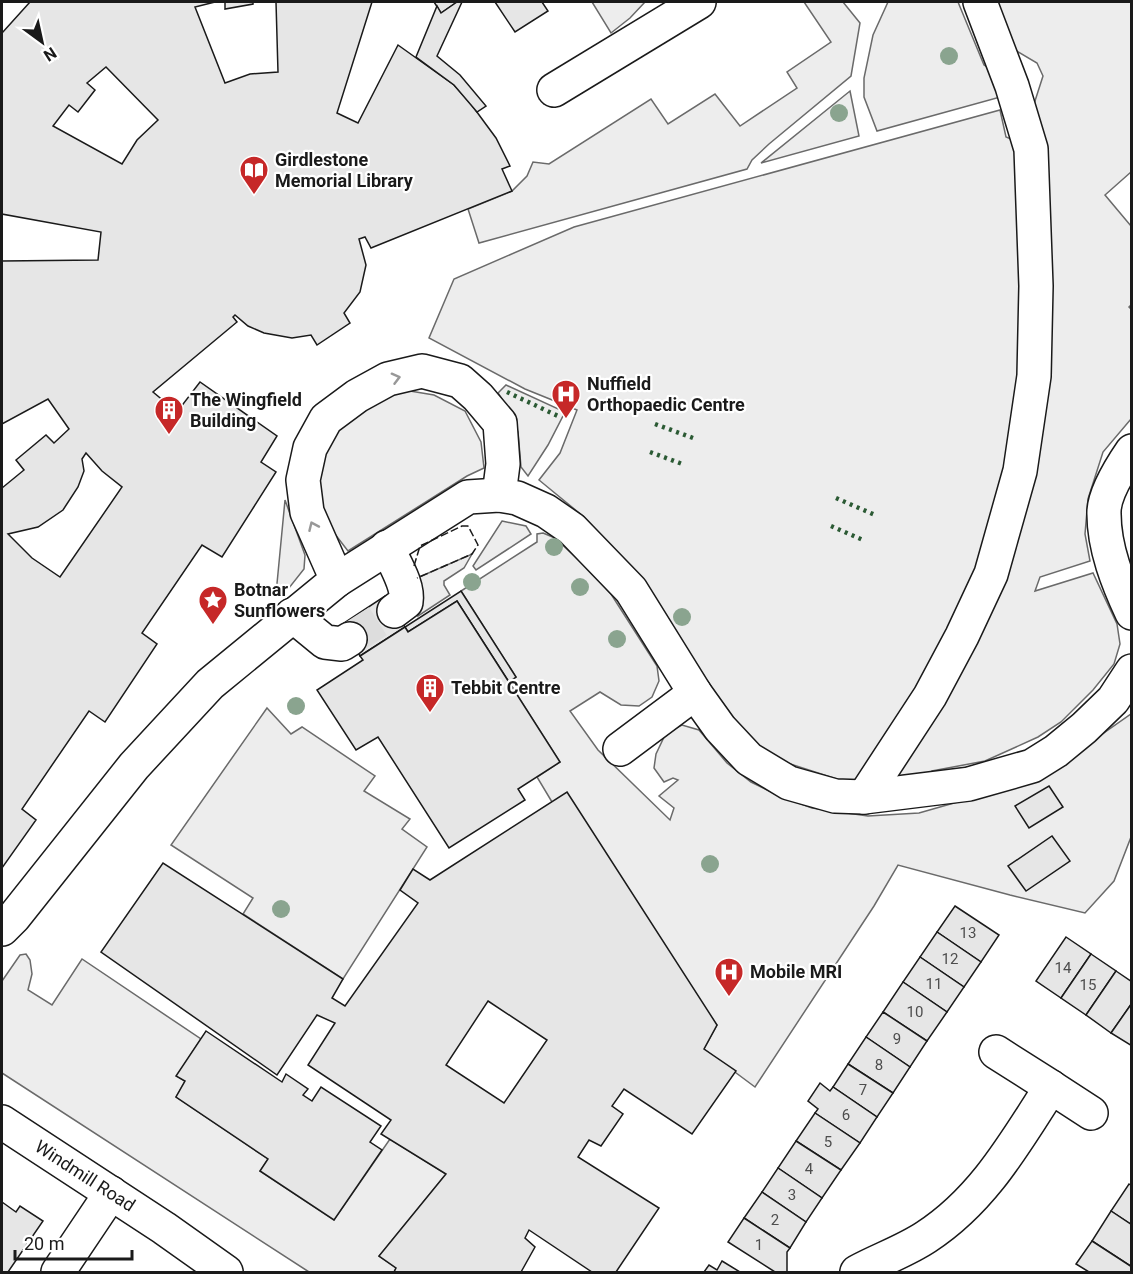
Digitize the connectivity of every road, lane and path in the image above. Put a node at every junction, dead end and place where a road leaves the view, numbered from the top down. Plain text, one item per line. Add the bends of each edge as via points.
1 (699, 2) edge
2 (980, 2) edge
3 (554, 90) dead end
4 (1131, 451) edge
5 (499, 495) junction
6 (387, 547) junction
7 (337, 580) junction
8 (394, 610) tunnel mouth
9 (1131, 613) edge
10 (292, 615) junction
11 (350, 639) tunnel mouth
12 (1131, 671) edge
13 (695, 693) junction
14 (620, 749) dead end
15 (864, 797) junction
16 (2, 929) edge
17 (996, 1052) dead end
18 (1051, 1087) junction
19 (1091, 1113) dead end
20 (2, 1122) edge
21 (111, 1193) junction
22 (58, 1272) edge
23 (226, 1272) edge
24 (857, 1272) edge

1 - 3 street
2 - 15 street via 1012,86 1030,149 1036,286 1034,376 1020,471 991,574 930,696
4 - 9 street via 1116,474 1103,512 1107,544
5 - 6 street via 468,497
7 -> 5 street via 307,512 303,480 310,448 326,419 388,379 422,371 460,381 478,397 500,423 503,465
5 - 13 street via 546,511 572,529 631,590
6 - 7 street
6 - 8 street via 407,596 406,602
7 - 10 street
10 - 11 street via 325,642 342,645
10 - 16 street via 181,713
12 - 15 street via 1113,700 1084,728 1032,766 969,784
13 - 14 street
13 - 15 street via 749,759 789,783 835,796
17 - 18 street
18 - 19 street
18 - 24 street via 999,1167 955,1216 924,1238
20 - 21 street, Windmill Road
21 - 22 street
21 - 23 street, Windmill Road

